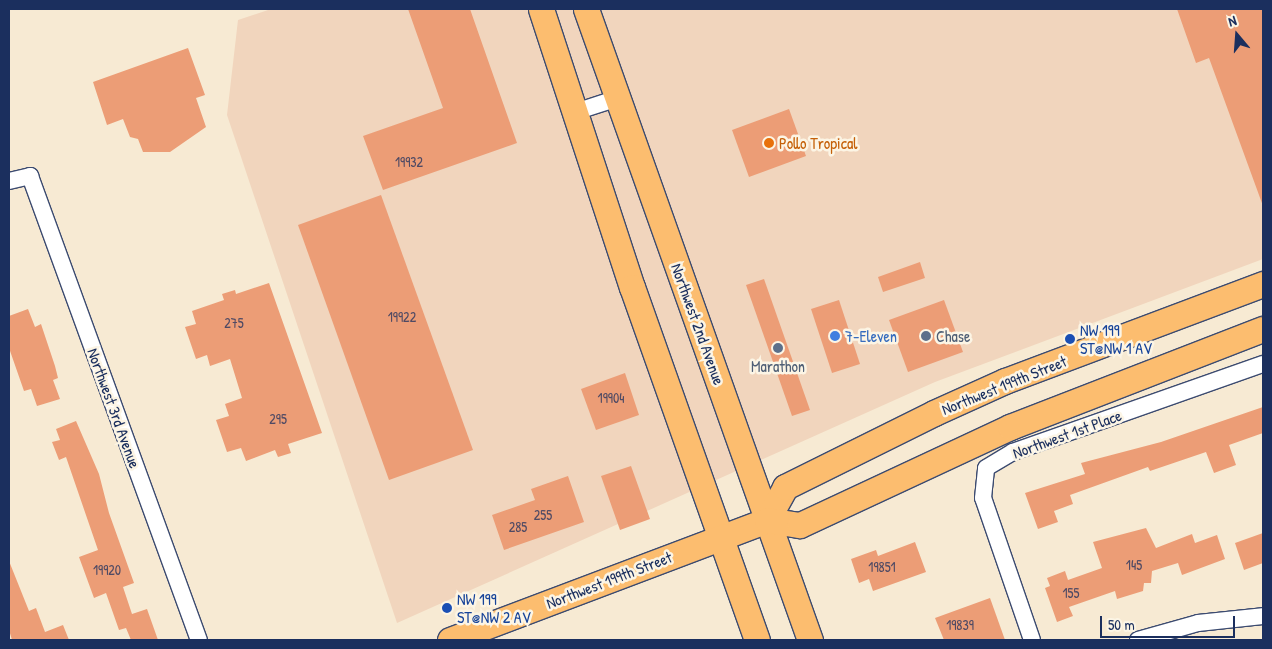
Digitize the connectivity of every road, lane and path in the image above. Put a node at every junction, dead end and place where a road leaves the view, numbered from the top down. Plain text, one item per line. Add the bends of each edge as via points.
1 (541, 9) edge
2 (586, 9) edge
3 (618, 98) junction
4 (575, 112) junction
5 (9, 181) edge
6 (1263, 284) edge
7 (1263, 329) edge
8 (1263, 364) edge
9 (768, 520) junction
10 (720, 538) junction
11 (1263, 616) edge
12 (199, 640) edge
13 (450, 640) edge
14 (757, 640) edge
15 (810, 640) edge
16 (1032, 640) edge
17 (1138, 640) edge

1 - 4 main road
2 - 3 main road, Northwest 2nd Avenue
3 - 4 street
3 - 9 main road, Northwest 2nd Avenue
4 - 10 main road
5 - 12 street, Northwest 3rd Avenue via 30,176
6 - 9 main road, Northwest 199th Street via 1005,381 934,413 785,487
7 - 9 main road, Northwest 199th Street via 1010,427 800,525
8 - 16 street, Northwest 1st Place via 1013,452 986,468 983,498
9 - 10 main road, Northwest 199th Street
9 - 15 main road, Northwest 2nd Avenue
10 - 13 main road, Northwest 199th Street
10 - 14 main road
11 - 17 street via 1198,623

